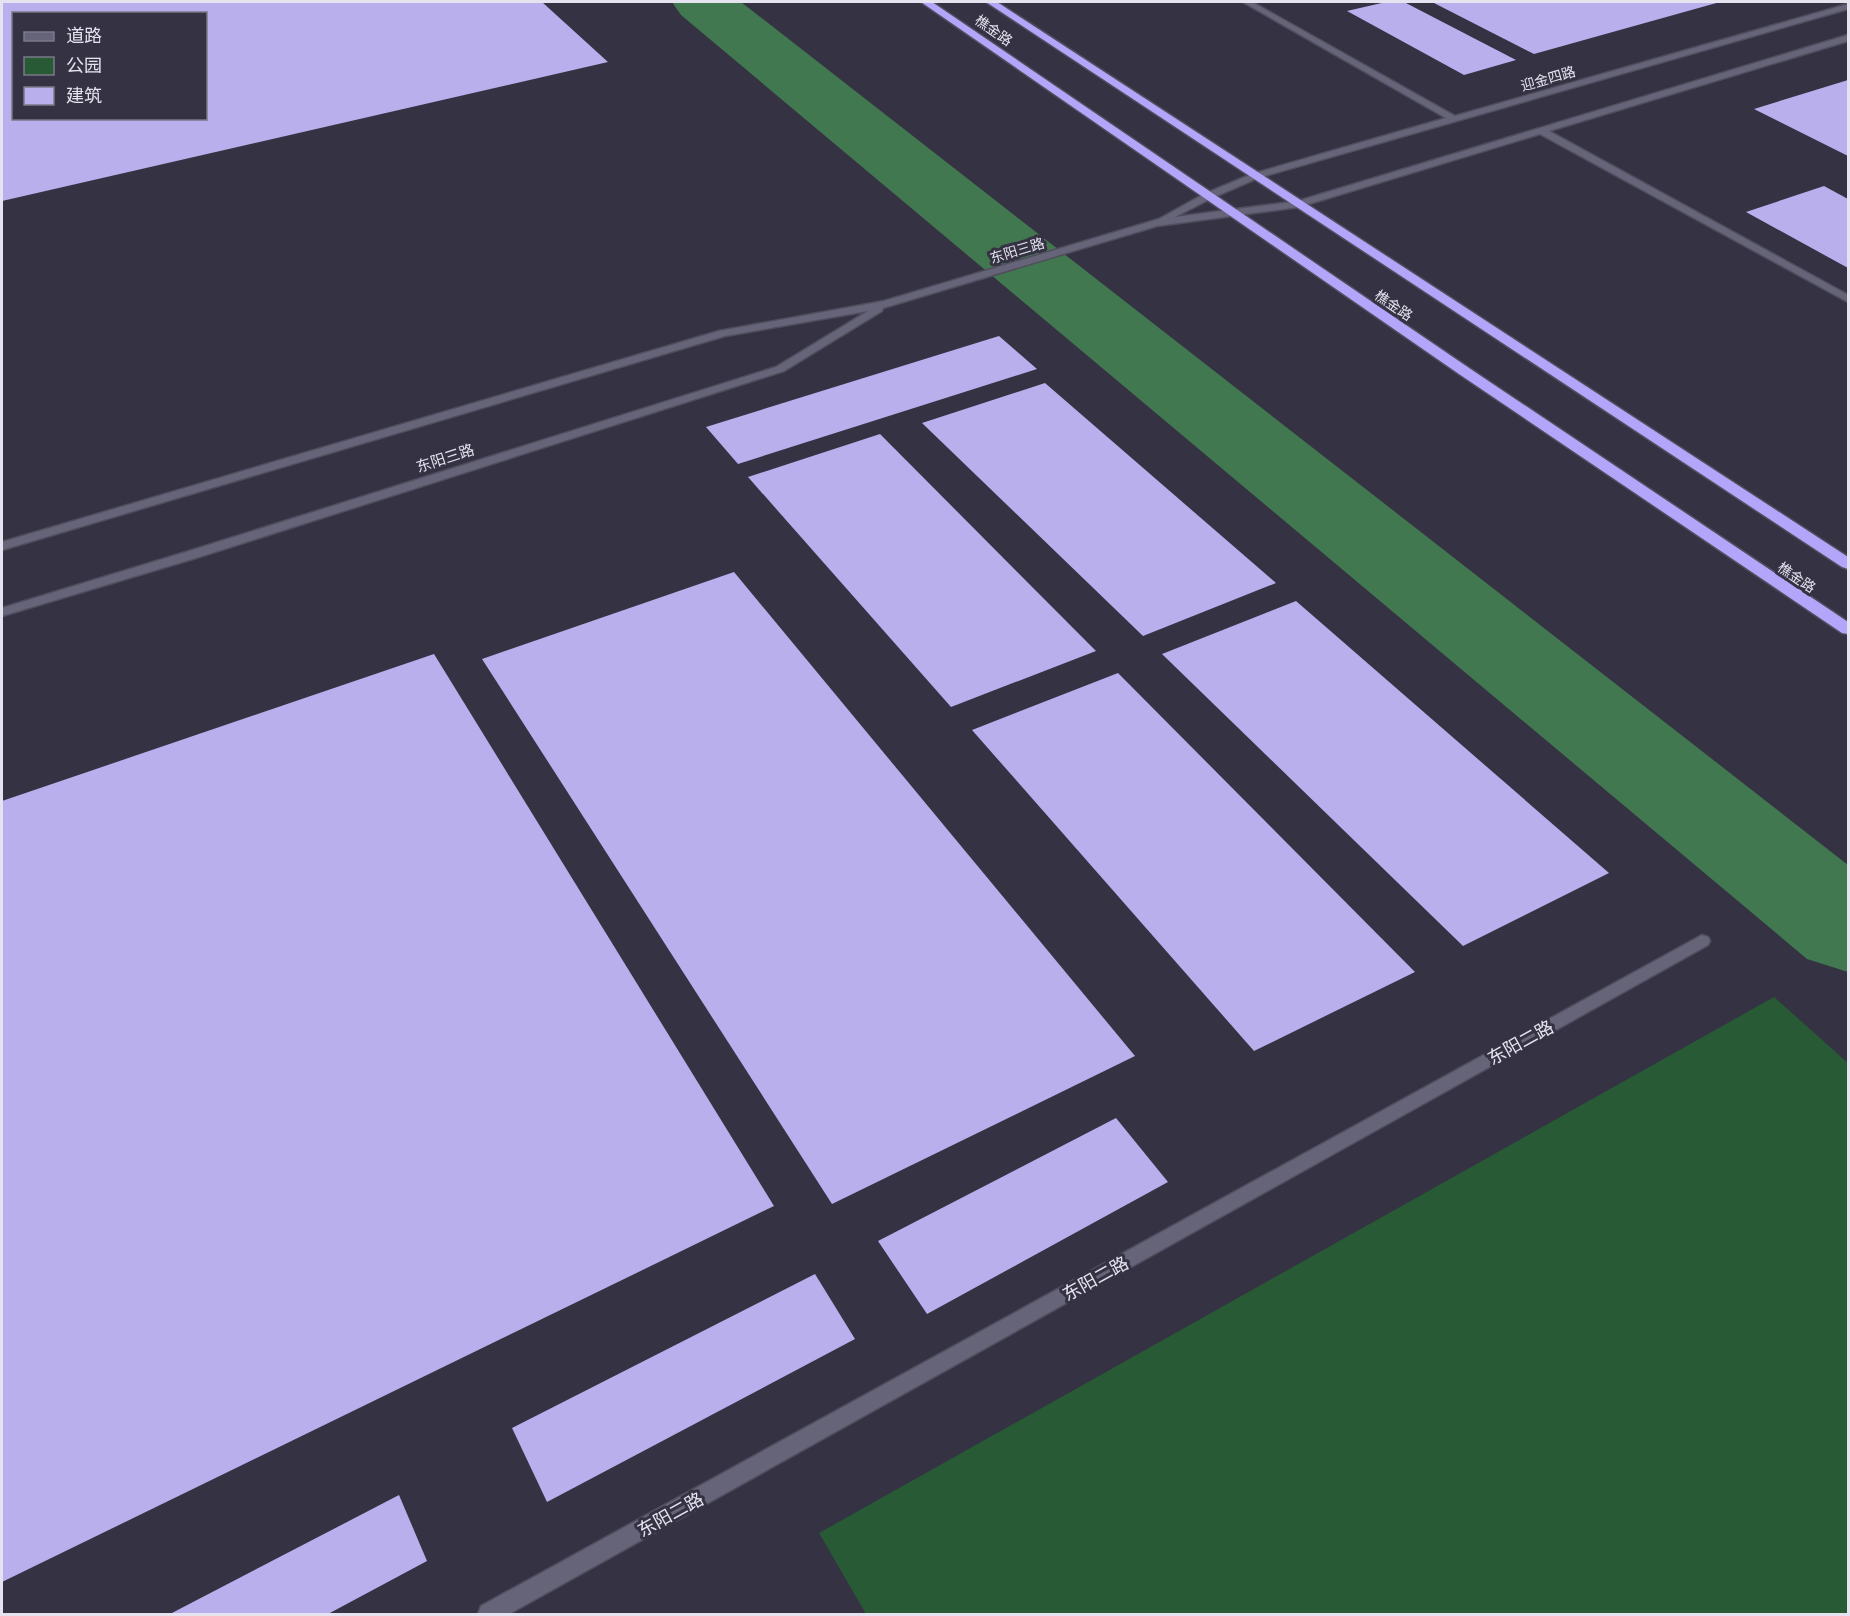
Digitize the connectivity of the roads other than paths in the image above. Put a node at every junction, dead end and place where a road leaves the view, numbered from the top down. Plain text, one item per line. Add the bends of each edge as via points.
1 (926, 2) edge
2 (992, 2) edge
3 (1247, 2) edge
4 (1848, 6) edge
5 (1848, 38) edge
6 (1454, 119) junction
7 (1541, 131) junction
8 (1255, 176) junction
9 (1208, 196) junction
10 (1299, 204) junction
11 (1234, 214) junction
12 (1156, 223) junction
13 (1848, 298) edge
14 (886, 304) junction
15 (2, 546) edge
16 (1848, 564) edge
17 (2, 612) edge
18 (1848, 629) edge
19 (1702, 941) dead end
20 (489, 1614) edge

1 - 9 highway, 樵金路
2 - 8 highway, 樵金路
3 - 6 street
4 - 6 street, 迎金四路
5 - 7 street
6 - 8 street, 迎金四路
7 - 10 street
7 - 13 street
8 - 9 street, 迎金四路
8 - 10 highway, 樵金路
9 - 11 highway, 樵金路
9 - 12 street, 迎金四路
10 - 11 street
10 - 16 highway, 樵金路
11 - 12 street
11 - 18 highway, 樵金路
12 - 14 street, 东阳三路
14 - 15 street, 东阳三路 via 723,333
14 - 17 street, 东阳三路 via 780,369
19 - 20 street, 东阳二路

